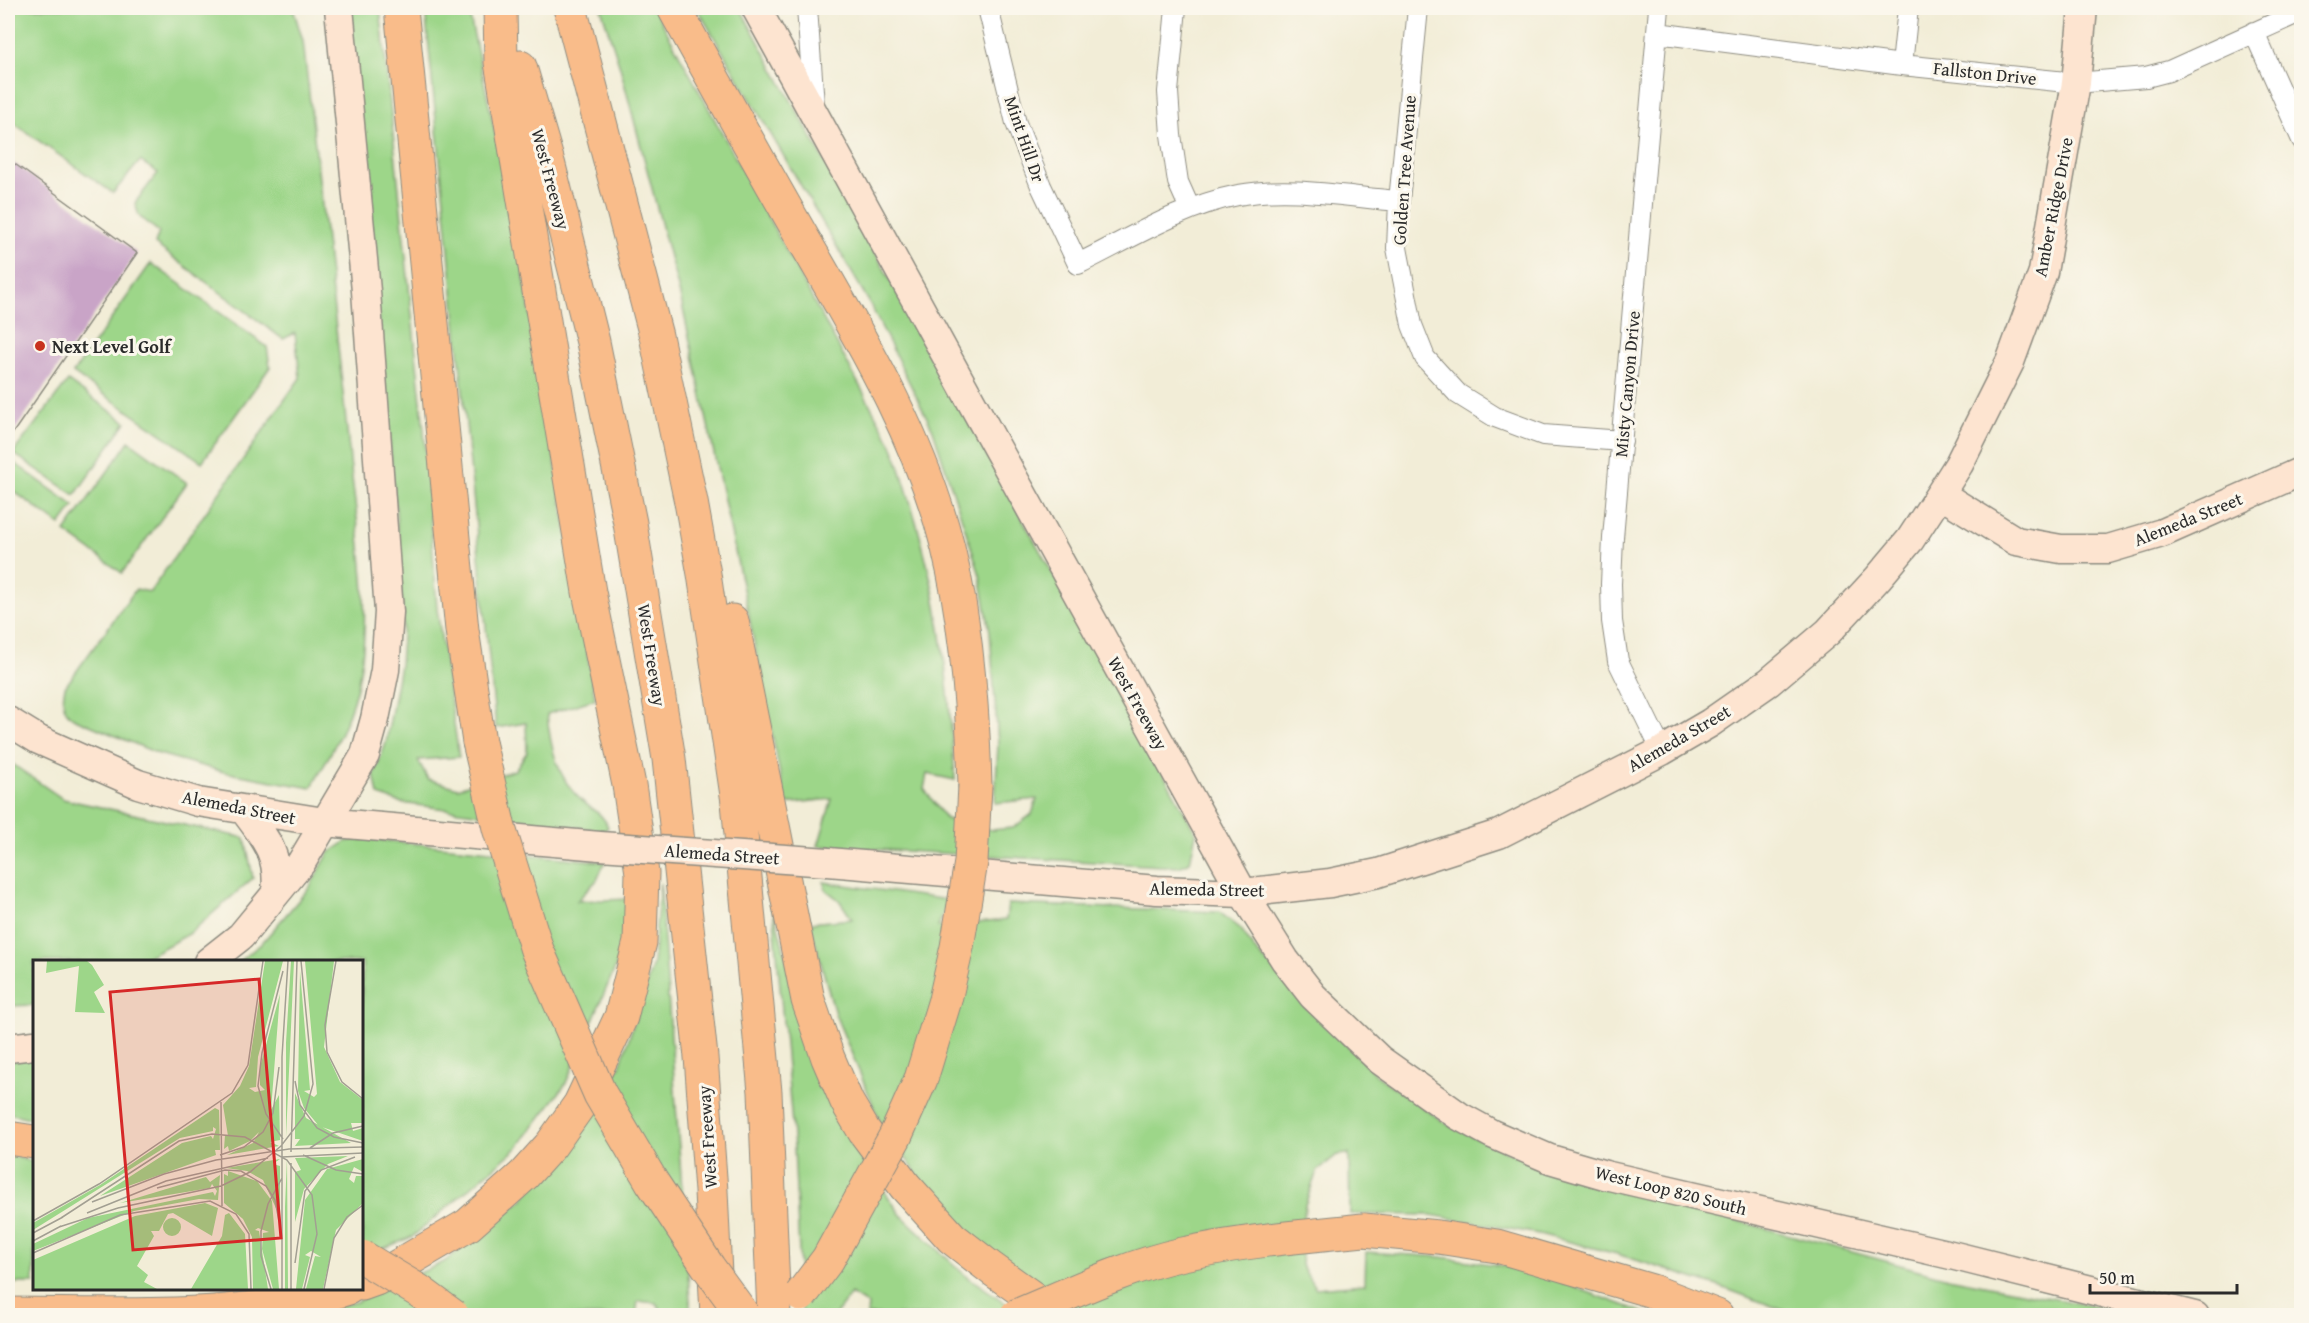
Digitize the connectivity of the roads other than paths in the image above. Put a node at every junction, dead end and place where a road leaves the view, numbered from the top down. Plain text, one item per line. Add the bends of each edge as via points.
1 (339, 8) edge
2 (401, 8) edge
3 (502, 8) edge
4 (570, 8) edge
5 (674, 8) edge
6 (756, 8) edge
7 (807, 8) edge
8 (988, 8) edge
9 (1176, 8) edge
10 (1418, 8) edge
11 (1659, 8) edge
12 (1908, 8) edge
13 (2084, 8) edge
14 (2301, 11) edge
15 (2254, 32) junction
16 (1657, 33) junction
17 (1902, 65) junction
18 (2076, 83) junction
19 (814, 113) junction
20 (2301, 140) edge
21 (1399, 201) junction
22 (1190, 209) junction
23 (1622, 441) junction
24 (2301, 471) edge
25 (1940, 494) junction
26 (691, 502) junction
27 (8, 721) edge
28 (1662, 751) junction
29 (244, 810) junction
30 (324, 822) junction
31 (276, 893) junction
32 (1243, 893) junction
33 (210, 960) edge
34 (33, 1045) edge
35 (8, 1048) edge
36 (8, 1138) edge
37 (33, 1142) edge
38 (363, 1258) edge
39 (363, 1284) edge
40 (339, 1290) edge
41 (8, 1314) edge
42 (453, 1316) edge
43 (717, 1316) edge
44 (744, 1316) edge
45 (774, 1316) edge
46 (787, 1316) edge
47 (1016, 1316) edge
48 (1058, 1316) edge
49 (1717, 1316) edge
50 (2195, 1316) edge

1 - 30 main road via 366,291 389,612 385,670 364,755
2 - 44 highway, bridge via 462,630 479,742 499,828 537,950 600,1094 652,1182
3 - 39 highway via 501,62 589,592 629,785 642,873 640,942 621,1017 580,1104 551,1145 468,1225
3 - 43 highway, West Freeway via 549,166 593,342 630,523 669,759 701,1057
4 - 26 highway via 656,336
5 - 46 highway, bridge via 903,421 948,548 974,716 971,862 945,1000 921,1078 895,1137 828,1259
6 - 19 main road, West Freeway
7 - 19 street
8 - 22 street, Mint Hill Dr via 1016,123 1078,264
9 - 22 street via 1168,92 1178,182
10 - 21 street, Golden Tree Avenue
11 - 16 street, Misty Canyon Drive
12 - 17 street
13 - 18 main road, Amber Ridge Drive
14 - 15 street, Fallston Drive
15 - 18 street, Fallston Drive via 2169,71 2146,77
15 - 20 street
16 - 17 street, Fallston Drive
16 - 23 street, Misty Canyon Drive
17 - 18 street, Fallston Drive
18 - 25 main road, Amber Ridge Drive via 2043,272 2010,362
19 - 32 main road, West Freeway
21 - 22 street via 1286,191 1239,195
21 - 23 street, Golden Tree Avenue via 1397,248 1412,325 1425,358 1458,394 1495,417 1543,435
23 - 28 street, Misty Canyon Drive via 1613,538 1612,621 1618,661
24 - 25 main road, Alemeda Street via 2162,534 2108,549 2061,549 2016,541
25 - 28 main road, Alemeda Street via 1910,540 1828,632 1769,682
26 - 45 highway via 739,814 765,1092
26 - 48 highway via 711,529 808,1000 847,1102 905,1186 952,1238
27 - 29 main road, Alemeda Street via 39,740 138,784 198,802
28 - 32 main road, Alemeda Street via 1499,834 1378,873
29 - 30 main road, Alemeda Street
29 - 31 main road via 275,860
30 - 31 main road via 302,863
30 - 32 main road, Alemeda Street, bridge via 1157,890
31 - 33 main road via 241,936
32 - 50 main road, West Loop 820 South via 1285,960 1322,1004 1380,1060 1459,1116 1492,1134 1551,1159 1605,1174
34 - 35 main road
36 - 37 highway
38 - 42 highway, bridge
40 - 41 highway via 279,1304 223,1310
47 - 49 highway, bridge via 1103,1279 1181,1254 1263,1239 1364,1230 1497,1246 1652,1292

